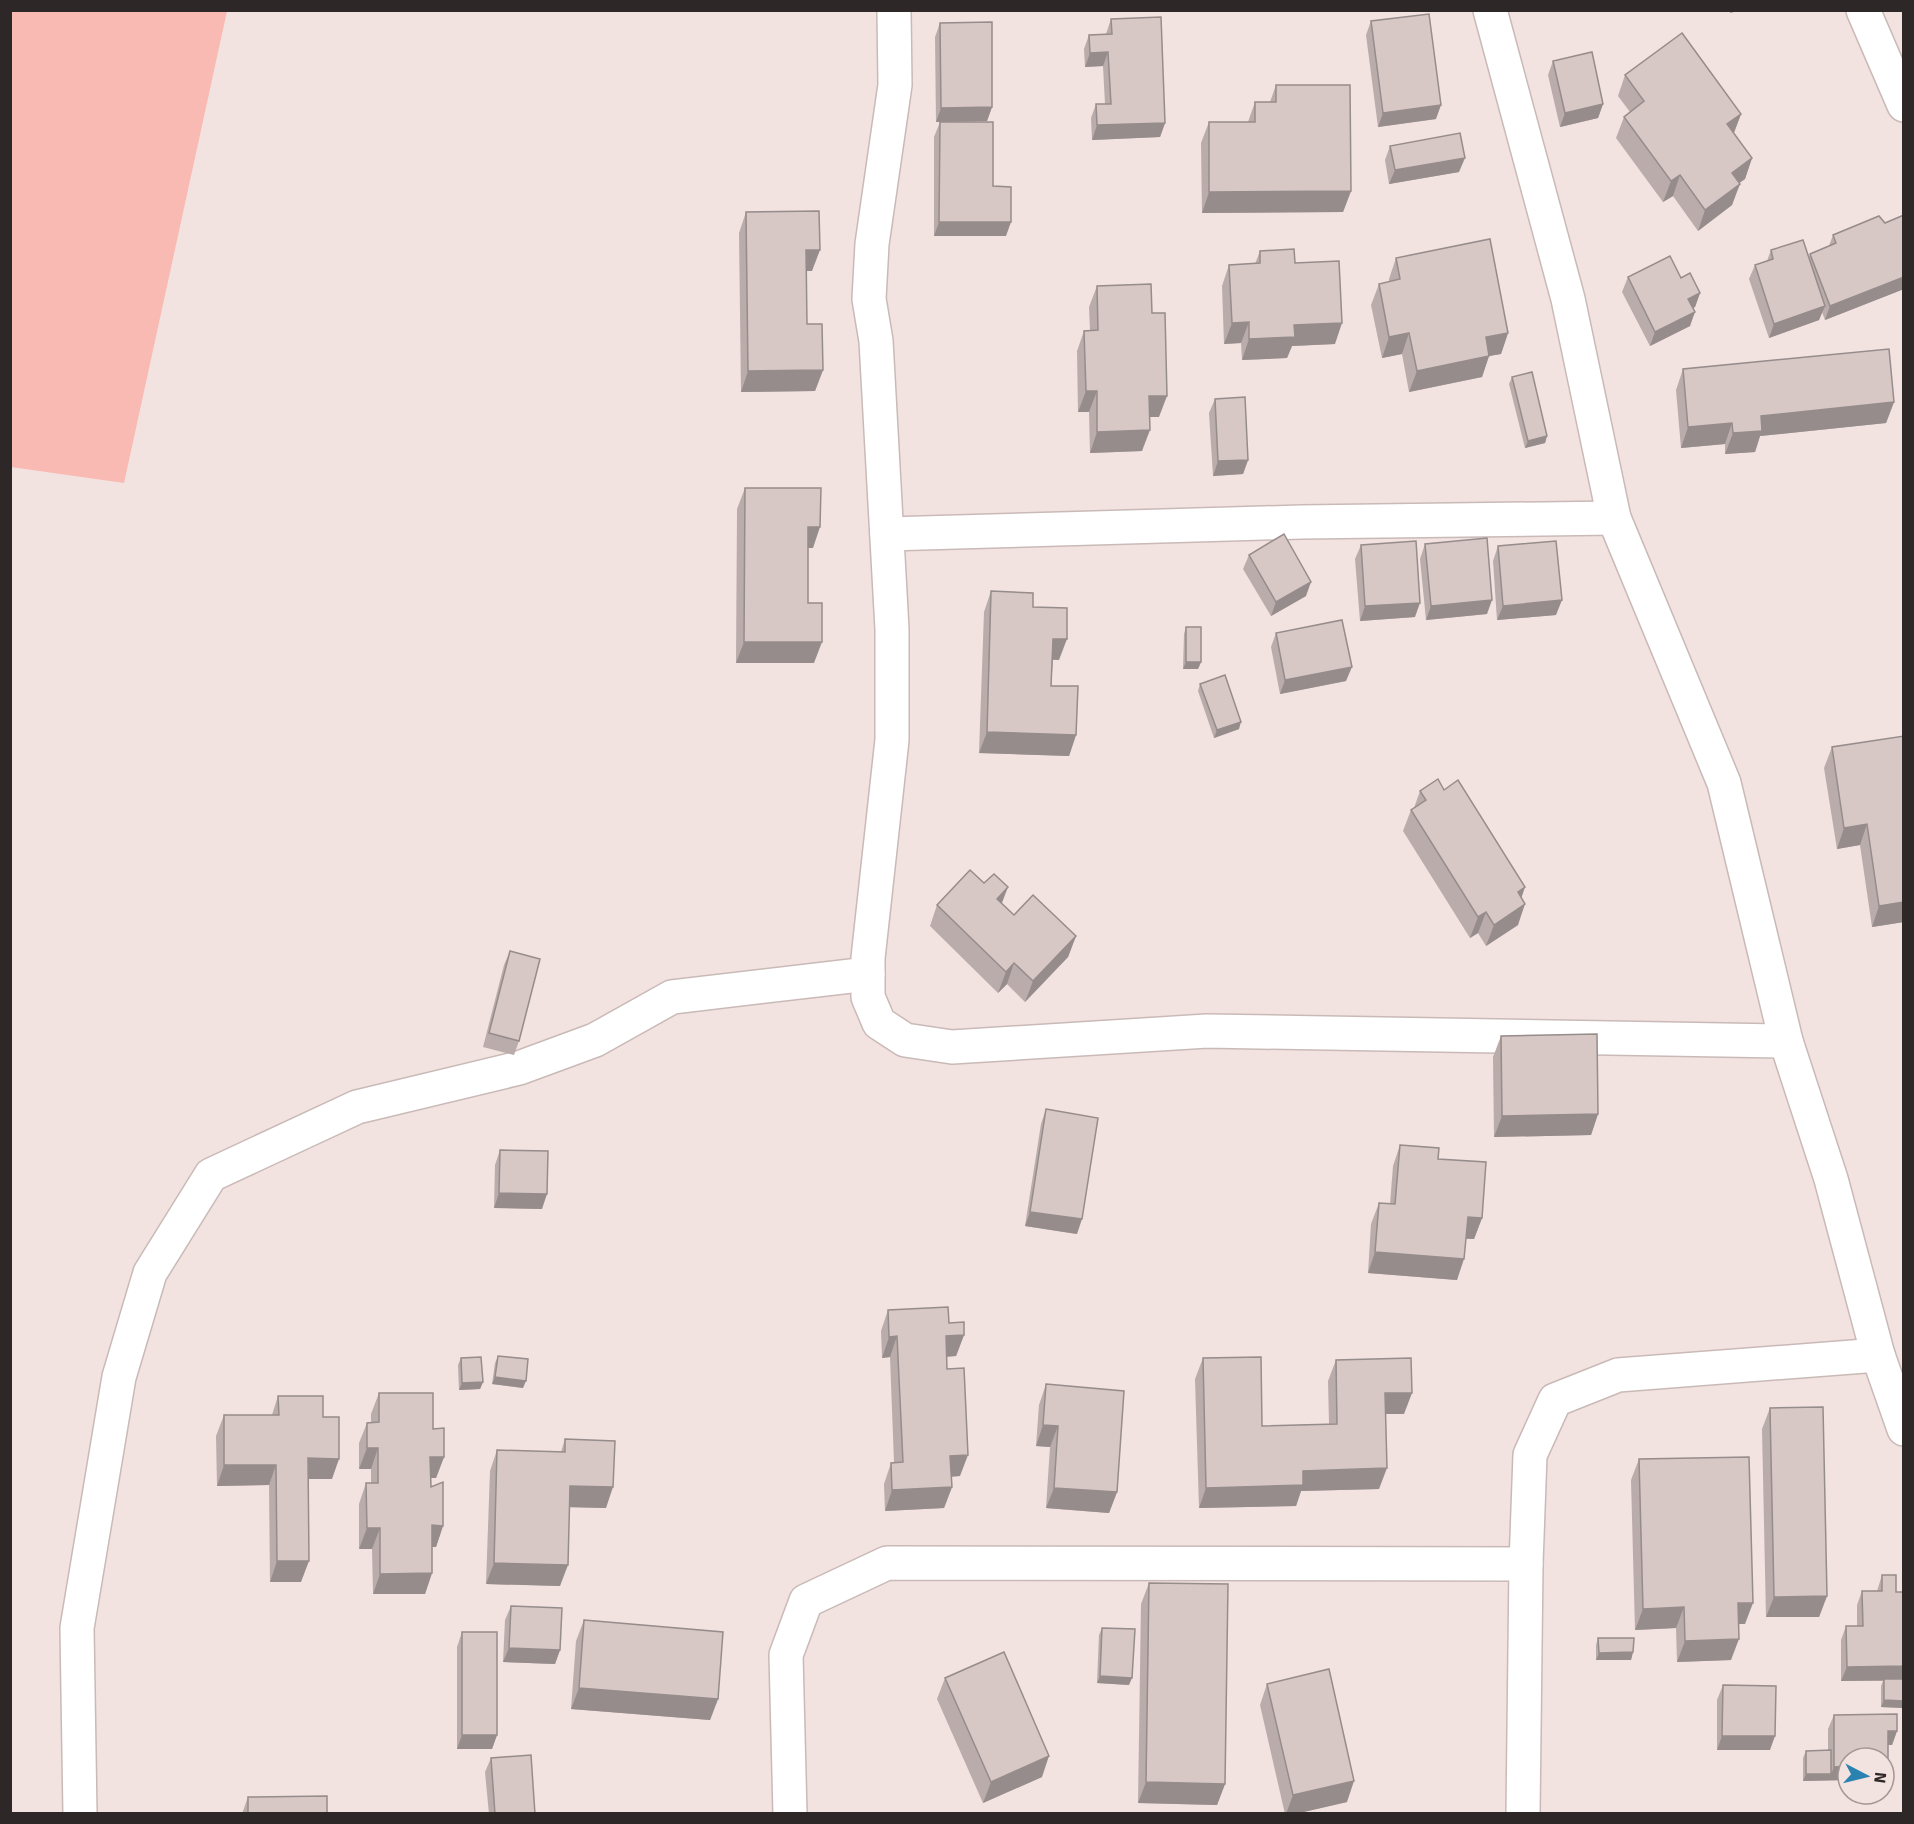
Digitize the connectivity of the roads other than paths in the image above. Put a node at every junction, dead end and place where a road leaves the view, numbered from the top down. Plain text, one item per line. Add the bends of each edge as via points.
1 (894, 10) edge
2 (1490, 10) edge
3 (1863, 10) edge
4 (1904, 105) edge
5 (1614, 518) junction
6 (887, 534) junction
7 (868, 974) junction
8 (1786, 1041) junction
9 (1878, 1355) junction
10 (1904, 1429) edge
11 (1526, 1564) junction
12 (80, 1814) edge
13 (790, 1814) edge
14 (1523, 1814) edge

1 - 6 street via 895,85 872,244 870,299
2 - 5 street via 1568,299
3 - 4 street
5 - 6 street
5 - 8 street via 1724,783
6 - 7 street via 892,740
7 - 8 street via 868,998 879,1023 905,1040 952,1047 1207,1031
7 - 12 street via 672,997 595,1040 519,1068 357,1107 211,1175 150,1273 119,1377 78,1628
8 - 9 street via 1831,1179
9 - 10 street
9 - 11 street via 1617,1375 1555,1400 1530,1455
11 - 13 street via 887,1563 806,1601 786,1655
11 - 14 street

